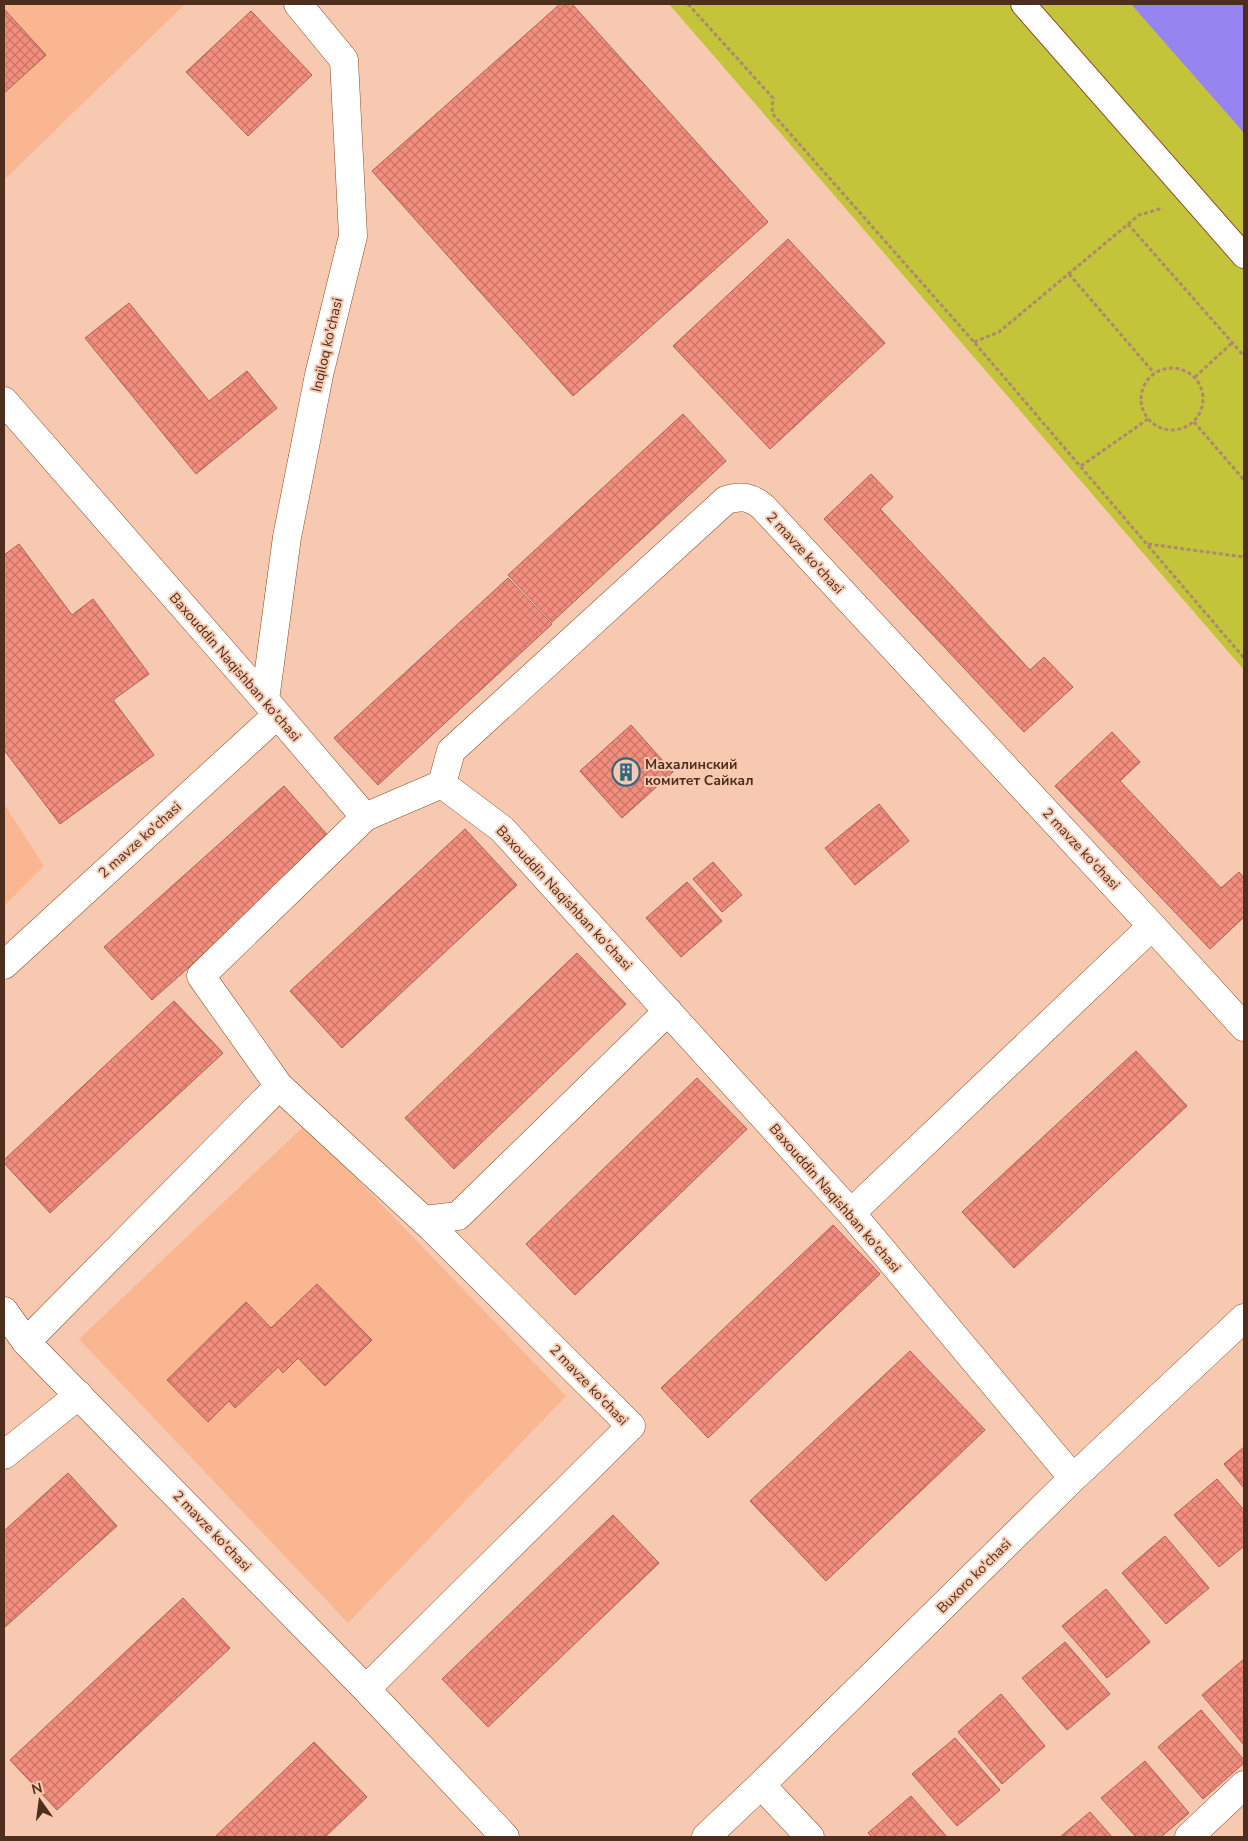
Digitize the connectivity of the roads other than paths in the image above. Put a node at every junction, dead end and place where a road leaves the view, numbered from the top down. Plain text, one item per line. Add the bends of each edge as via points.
1 (298, 4) edge
2 (1023, 4) edge
3 (1244, 256) edge
4 (4, 401) edge
5 (271, 708) junction
6 (442, 784) junction
7 (365, 818) junction
8 (1152, 926) junction
9 (4, 965) edge
10 (668, 1011) junction
11 (1244, 1027) edge
12 (279, 1086) junction
13 (851, 1212) junction
14 (424, 1220) junction
15 (4, 1311) edge
16 (1244, 1318) edge
17 (26, 1342) junction
18 (79, 1395) junction
19 (4, 1456) edge
20 (1073, 1478) junction
21 (366, 1689) junction
22 (761, 1785) junction
23 (1244, 1785) edge
24 (505, 1837) edge
25 (706, 1837) edge
26 (810, 1837) edge
27 (1189, 1837) edge

1 - 5 street, Inqiloq ko'chasi via 344,60 353,236 318,375 287,536
2 - 3 street
4 - 5 street, Baxouddin Naqishban ko'chasi
5 - 7 street, Baxouddin Naqishban ko'chasi
5 - 9 street, 2 mavze ko'chasi
6 - 7 street
6 - 8 street, 2 mavze ko'chasi via 451,751 726,500 746,497 763,508
6 - 10 street, Baxouddin Naqishban ko'chasi via 502,829
7 - 12 street, 2 mavze ko'chasi via 201,976
8 - 11 street, 2 mavze ko'chasi
8 - 13 street
10 - 13 street, Baxouddin Naqishban ko'chasi
10 - 14 street via 458,1216
12 - 14 street, 2 mavze ko'chasi
12 - 17 street
13 - 20 street, Baxouddin Naqishban ko'chasi
14 - 21 street, 2 mavze ko'chasi via 631,1426
15 - 17 street, 2 mavze ko'chasi
16 - 20 street, Buxoro ko'chasi
17 - 18 street, 2 mavze ko'chasi
18 - 19 street
18 - 21 street, 2 mavze ko'chasi
20 - 22 street, Buxoro ko'chasi
21 - 24 street, 2 mavze ko'chasi
22 - 25 street, Buxoro ko'chasi
22 - 26 street
23 - 27 street

